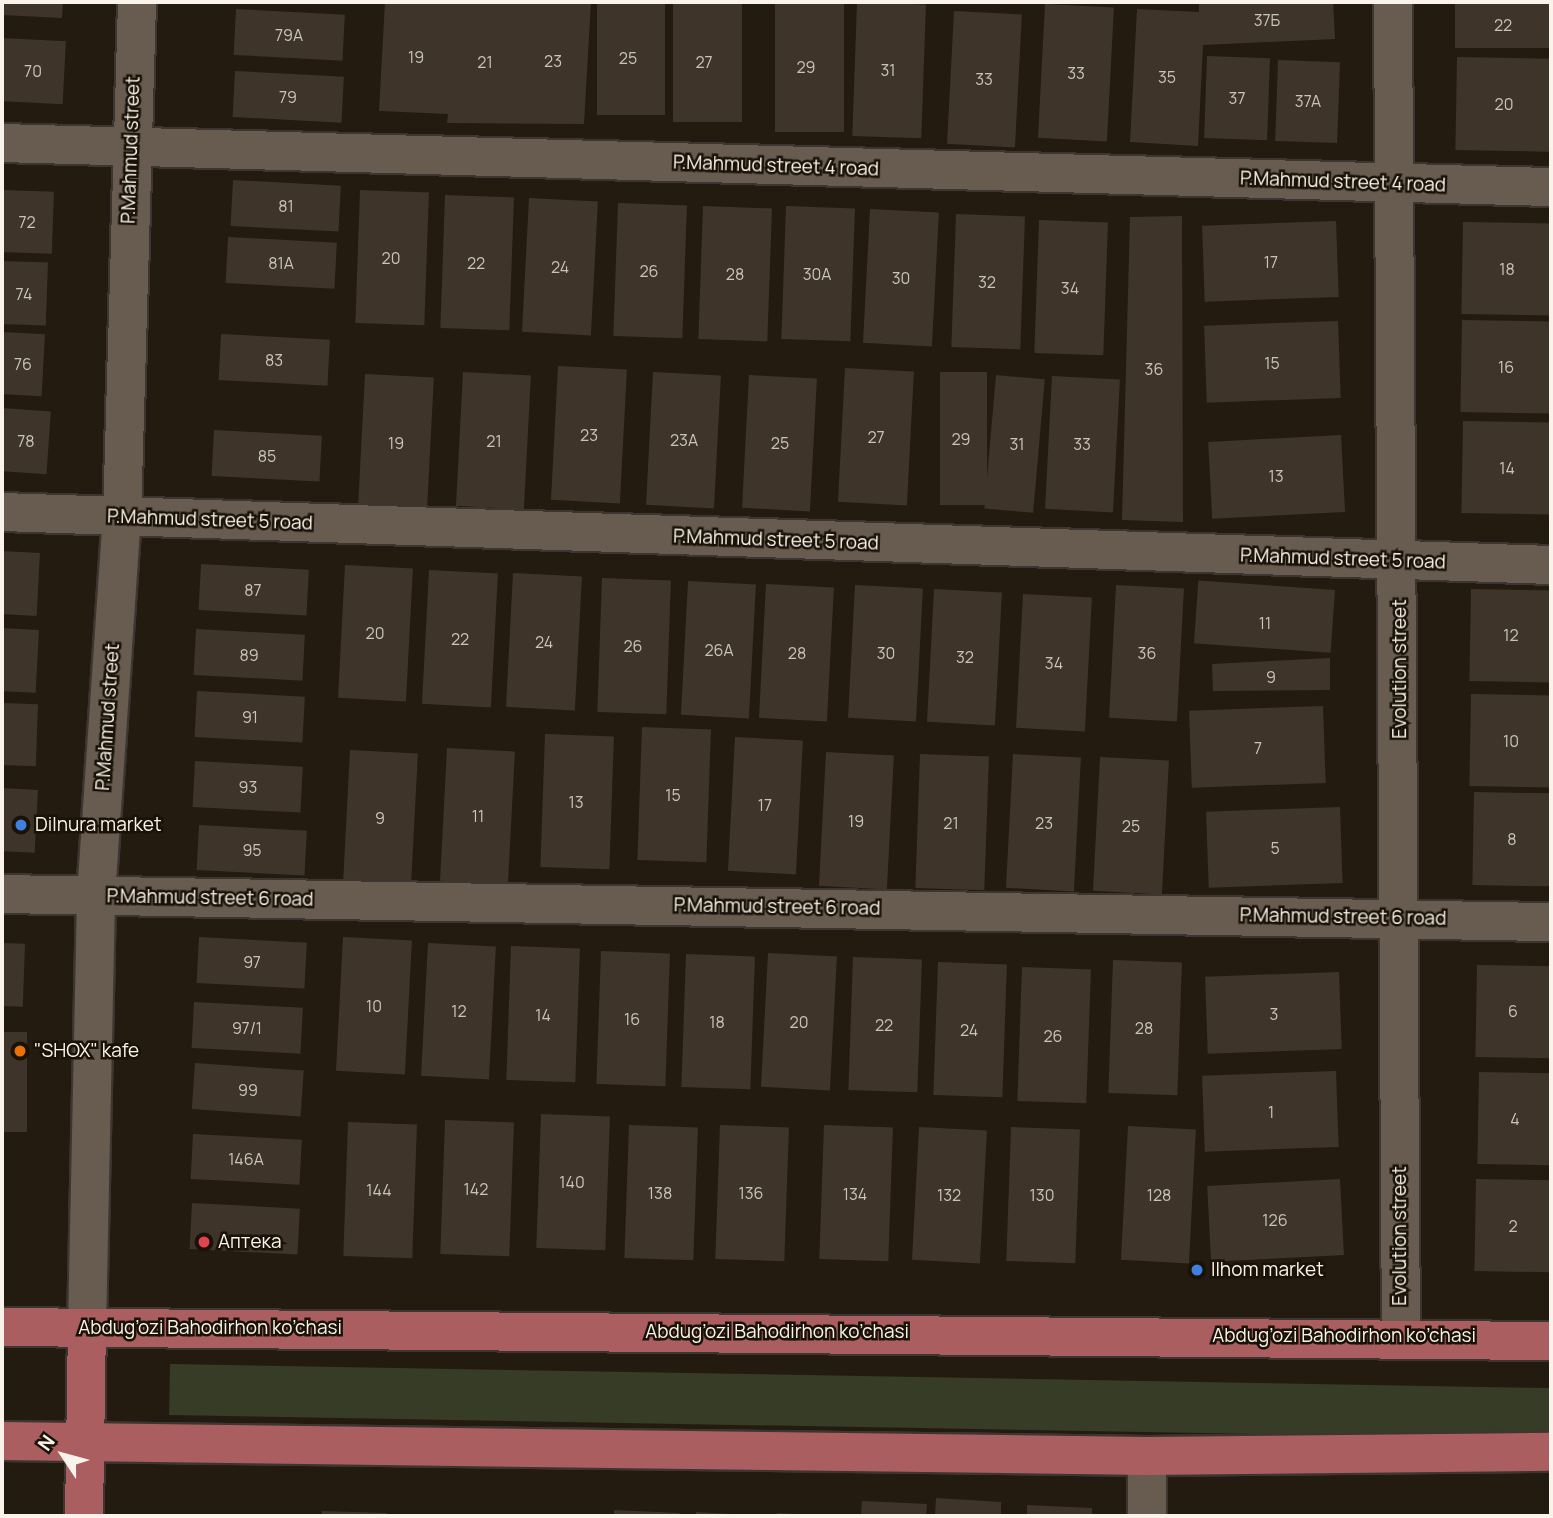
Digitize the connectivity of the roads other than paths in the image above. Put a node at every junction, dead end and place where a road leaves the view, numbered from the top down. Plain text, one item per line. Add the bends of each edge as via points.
1 (137, 2) edge
2 (1393, 2) edge
3 (2, 143) edge
4 (129, 148) junction
5 (1396, 183) junction
6 (1551, 187) edge
7 (2, 512) edge
8 (122, 517) junction
9 (1400, 562) junction
10 (1551, 565) edge
11 (2, 894) edge
12 (96, 896) junction
13 (1400, 918) junction
14 (1551, 922) edge
15 (2, 1327) edge
16 (87, 1328) junction
17 (1401, 1337) junction
18 (1551, 1340) edge
19 (2, 1441) edge
20 (86, 1444) junction
21 (1551, 1452) edge
22 (1147, 1456) junction
23 (84, 1516) edge
24 (1147, 1516) edge

1 - 4 street, P.Mahmud street
2 - 5 street, Evolution street
3 - 4 street, P.Mahmud street 4 road
4 - 5 street, P.Mahmud street 4 road
4 - 8 street, P.Mahmud street
5 - 6 street, P.Mahmud street 4 road
5 - 9 street, Evolution street
7 - 8 street, P.Mahmud street 5 road
8 - 9 street, P.Mahmud street 5 road
8 - 12 street, P.Mahmud street
9 - 10 street, P.Mahmud street 5 road
9 - 13 street, Evolution street
11 - 12 street, P.Mahmud street 6 road
12 - 13 street, P.Mahmud street 6 road
12 - 16 street, P.Mahmud street
13 - 14 street, P.Mahmud street 6 road
13 - 17 street, Evolution street
15 - 16 main road, Abdug’ozi Bahodirhon ko’chasi
16 - 17 main road, Abdug’ozi Bahodirhon ko’chasi
16 - 20 main road, P.Mahmud street
17 - 18 main road, Abdug’ozi Bahodirhon ko’chasi
19 - 20 main road
20 - 22 main road
20 - 23 main road, P.Mahmud street
21 - 22 main road
22 - 24 street

